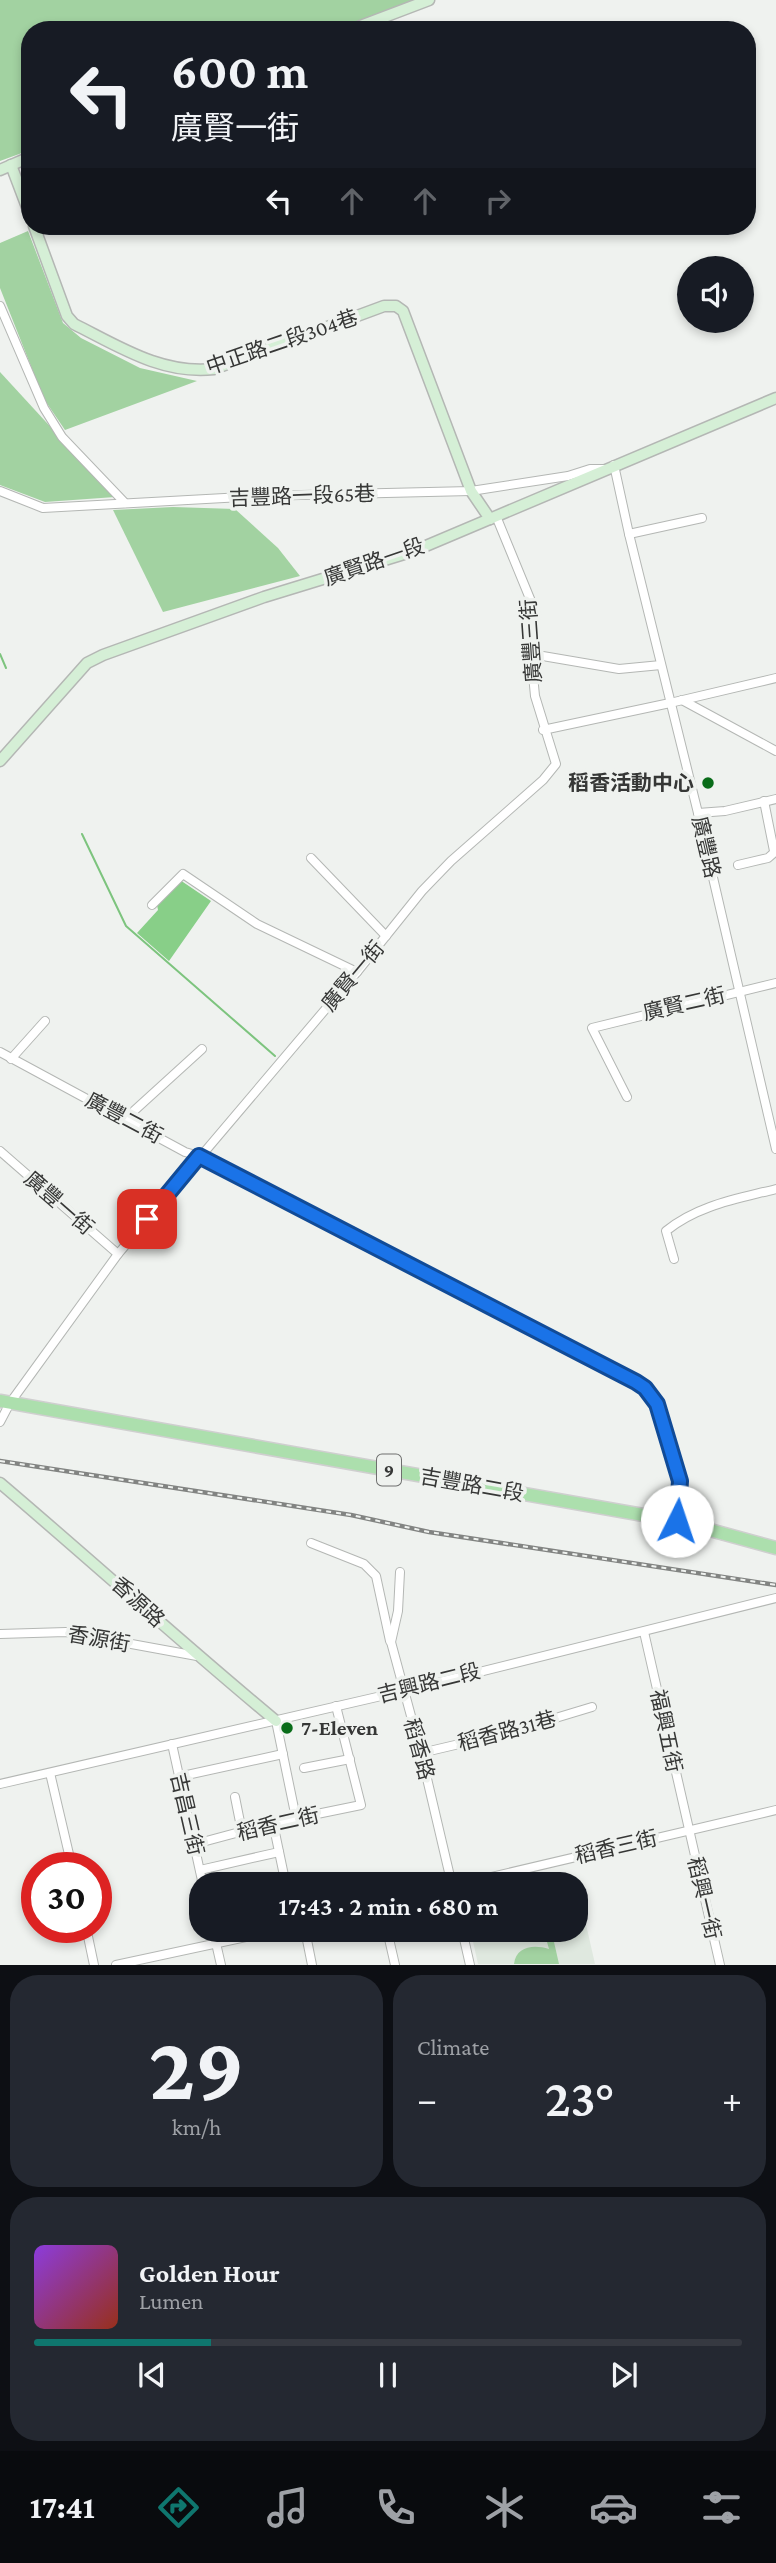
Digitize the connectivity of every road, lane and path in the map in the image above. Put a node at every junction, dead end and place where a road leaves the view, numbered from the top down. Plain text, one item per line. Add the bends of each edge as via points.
1 (429, 0) edge
2 (373, 21) edge
3 (21, 161) edge
4 (11, 165) junction
5 (0, 170) edge
6 (21, 191) edge
7 (37, 235) edge
8 (0, 306) edge
9 (430, 380) joint
10 (776, 398) edge
11 (609, 467) junction
12 (0, 491) edge
13 (471, 491) junction
14 (125, 503) junction
15 (493, 517) junction
16 (702, 518) dead end
17 (629, 534) junction
18 (531, 654) junction
19 (661, 665) junction
20 (776, 677) edge
21 (682, 700) junction
22 (670, 703) junction
23 (543, 730) junction
24 (776, 751) edge
25 (0, 761) edge
26 (776, 799) edge
27 (764, 801) junction
28 (698, 813) junction
29 (775, 851) edge
30 (311, 858) dead end
31 (738, 864) dead end
32 (152, 905) dead end
33 (386, 936) junction
34 (357, 972) junction
35 (776, 983) edge
36 (739, 991) junction
37 (45, 1021) dead end
38 (202, 1049) dead end
39 (0, 1052) edge
40 (11, 1059) junction
41 (627, 1097) dead end
42 (125, 1119) junction
43 (776, 1149) edge
44 (0, 1152) edge
45 (199, 1156) junction
46 (776, 1189) edge
47 (118, 1254) junction
48 (674, 1259) dead end
49 (5, 1402) edge
50 (0, 1422) edge
51 (0, 1483) edge
52 (677, 1521) junction
53 (311, 1543) dead end
54 (776, 1548) edge
55 (400, 1572) dead end
56 (775, 1599) edge
57 (644, 1632) junction
58 (0, 1634) edge
59 (391, 1642) junction
60 (197, 1656) junction
61 (403, 1690) junction
62 (336, 1706) junction
63 (592, 1707) dead end
64 (276, 1721) junction
65 (172, 1744) junction
66 (421, 1753) junction
67 (283, 1754) junction
68 (350, 1759) junction
69 (304, 1769) dead end
70 (50, 1773) junction
71 (178, 1777) junction
72 (0, 1784) edge
73 (234, 1797) dead end
74 (776, 1810) edge
75 (296, 1818) junction
76 (273, 1823) junction
77 (688, 1831) junction
78 (242, 1832) junction
79 (195, 1844) junction
80 (68, 1852) edge
81 (279, 1852) junction
82 (200, 1870) joint
83 (283, 1872) edge
84 (451, 1872) edge
85 (510, 1872) edge
86 (221, 1942) edge
87 (307, 1942) edge
88 (390, 1942) edge
89 (465, 1942) edge
90 (89, 1943) edge
91 (216, 1943) junction
92 (94, 1965) edge
93 (116, 1965) edge
94 (222, 1965) edge
95 (312, 1965) edge
96 (395, 1965) edge
97 (470, 1965) edge
98 (720, 1965) edge

1 - 2 street
3 - 4 street
4 - 5 street
4 - 6 street
7 - 9 street, 中正路二段304巷 via 74,324 148,360 195,371 214,369 384,306 396,306 403,311
8 - 14 street via 44,408 62,437
9 - 13 street, 廣豐三街
10 - 11 street, 廣賢路一段
11 - 13 street, 吉豐路一段65巷
11 - 15 street, 廣賢路一段
11 - 17 street, 廣豐路
12 - 14 street, 吉豐路一段65巷 via 43,508
13 - 14 street, 吉豐路一段65巷
13 - 15 street, 廣豐三街
15 - 18 street, 廣豐三街 via 533,606
15 - 25 street, 廣賢路一段 via 383,562 264,597 103,655 88,663
16 - 17 street
17 - 19 street, 廣豐路
18 - 19 street via 619,669
18 - 23 street, 廣豐三街
19 - 22 street, 廣豐路
20 - 21 street
21 - 22 street
21 - 24 street
22 - 23 street
22 - 28 street, 廣豐路
23 - 33 street, 廣賢一街 via 554,768 441,870
26 - 27 street
27 - 28 street
27 - 29 street
28 - 36 street, 廣豐路
29 - 31 street via 768,858
30 - 33 street
32 - 34 street via 183,874 257,924
33 - 34 street, 廣賢一街
34 - 45 street, 廣賢一街
35 - 36 street, 廣賢二街
36 - 41 street, 廣賢二街 via 592,1028
36 - 43 street, 廣豐路
37 - 40 street
38 - 42 street
39 - 40 street, 廣豐二街
40 - 42 street, 廣豐二街
42 - 45 street, 廣豐二街
44 - 47 street, 廣豐一街
45 - 47 street, 廣賢一街
45 - 52 street, 廣豐二街 via 645,1388 657,1404 680,1481
46 - 48 street via 679,1220 666,1231
47 - 49 street, 廣賢一街
49 - 50 street, 廣賢一街
49 - 52 main road, 吉豐路二段 / 9
51 - 60 street, 香源路
52 - 54 main road, 吉豐路二段 / 9
53 - 59 street via 363,1564 376,1576
55 - 59 street, 稻香路
56 - 57 street, 吉興路二段
57 - 61 street, 吉興路二段
57 - 77 street, 福興五街
58 - 60 street, 香源街 via 66,1632
59 - 61 street, 稻香路
60 - 64 street, 香源路
61 - 62 street, 吉興路二段
61 - 66 street, 稻香路
62 - 64 street, 吉興路二段
62 - 68 street
63 - 66 street, 稻香路31巷
64 - 65 street, 吉興路二段
64 - 67 street
65 - 70 street, 吉興路二段
65 - 71 street, 吉昌三街
66 - 84 street, 稻香路
67 - 71 street
67 - 75 street
68 - 69 street
68 - 75 street, 稻香二街 via 361,1805
70 - 72 street, 吉興路二段
70 - 80 street
71 - 79 street, 吉昌三街
73 - 78 street
74 - 77 street, 稻香三街
75 - 76 street, 稻香二街
76 - 78 street, 稻香二街
76 - 81 street
77 - 85 street, 稻香三街
77 - 98 street, 稻興一街
78 - 79 street, 稻香二街
79 - 82 street, 吉昌三街
81 - 82 street
81 - 83 street
86 - 91 street
87 - 95 street
88 - 96 street
89 - 97 street
90 - 92 street
91 - 93 street
91 - 94 street

